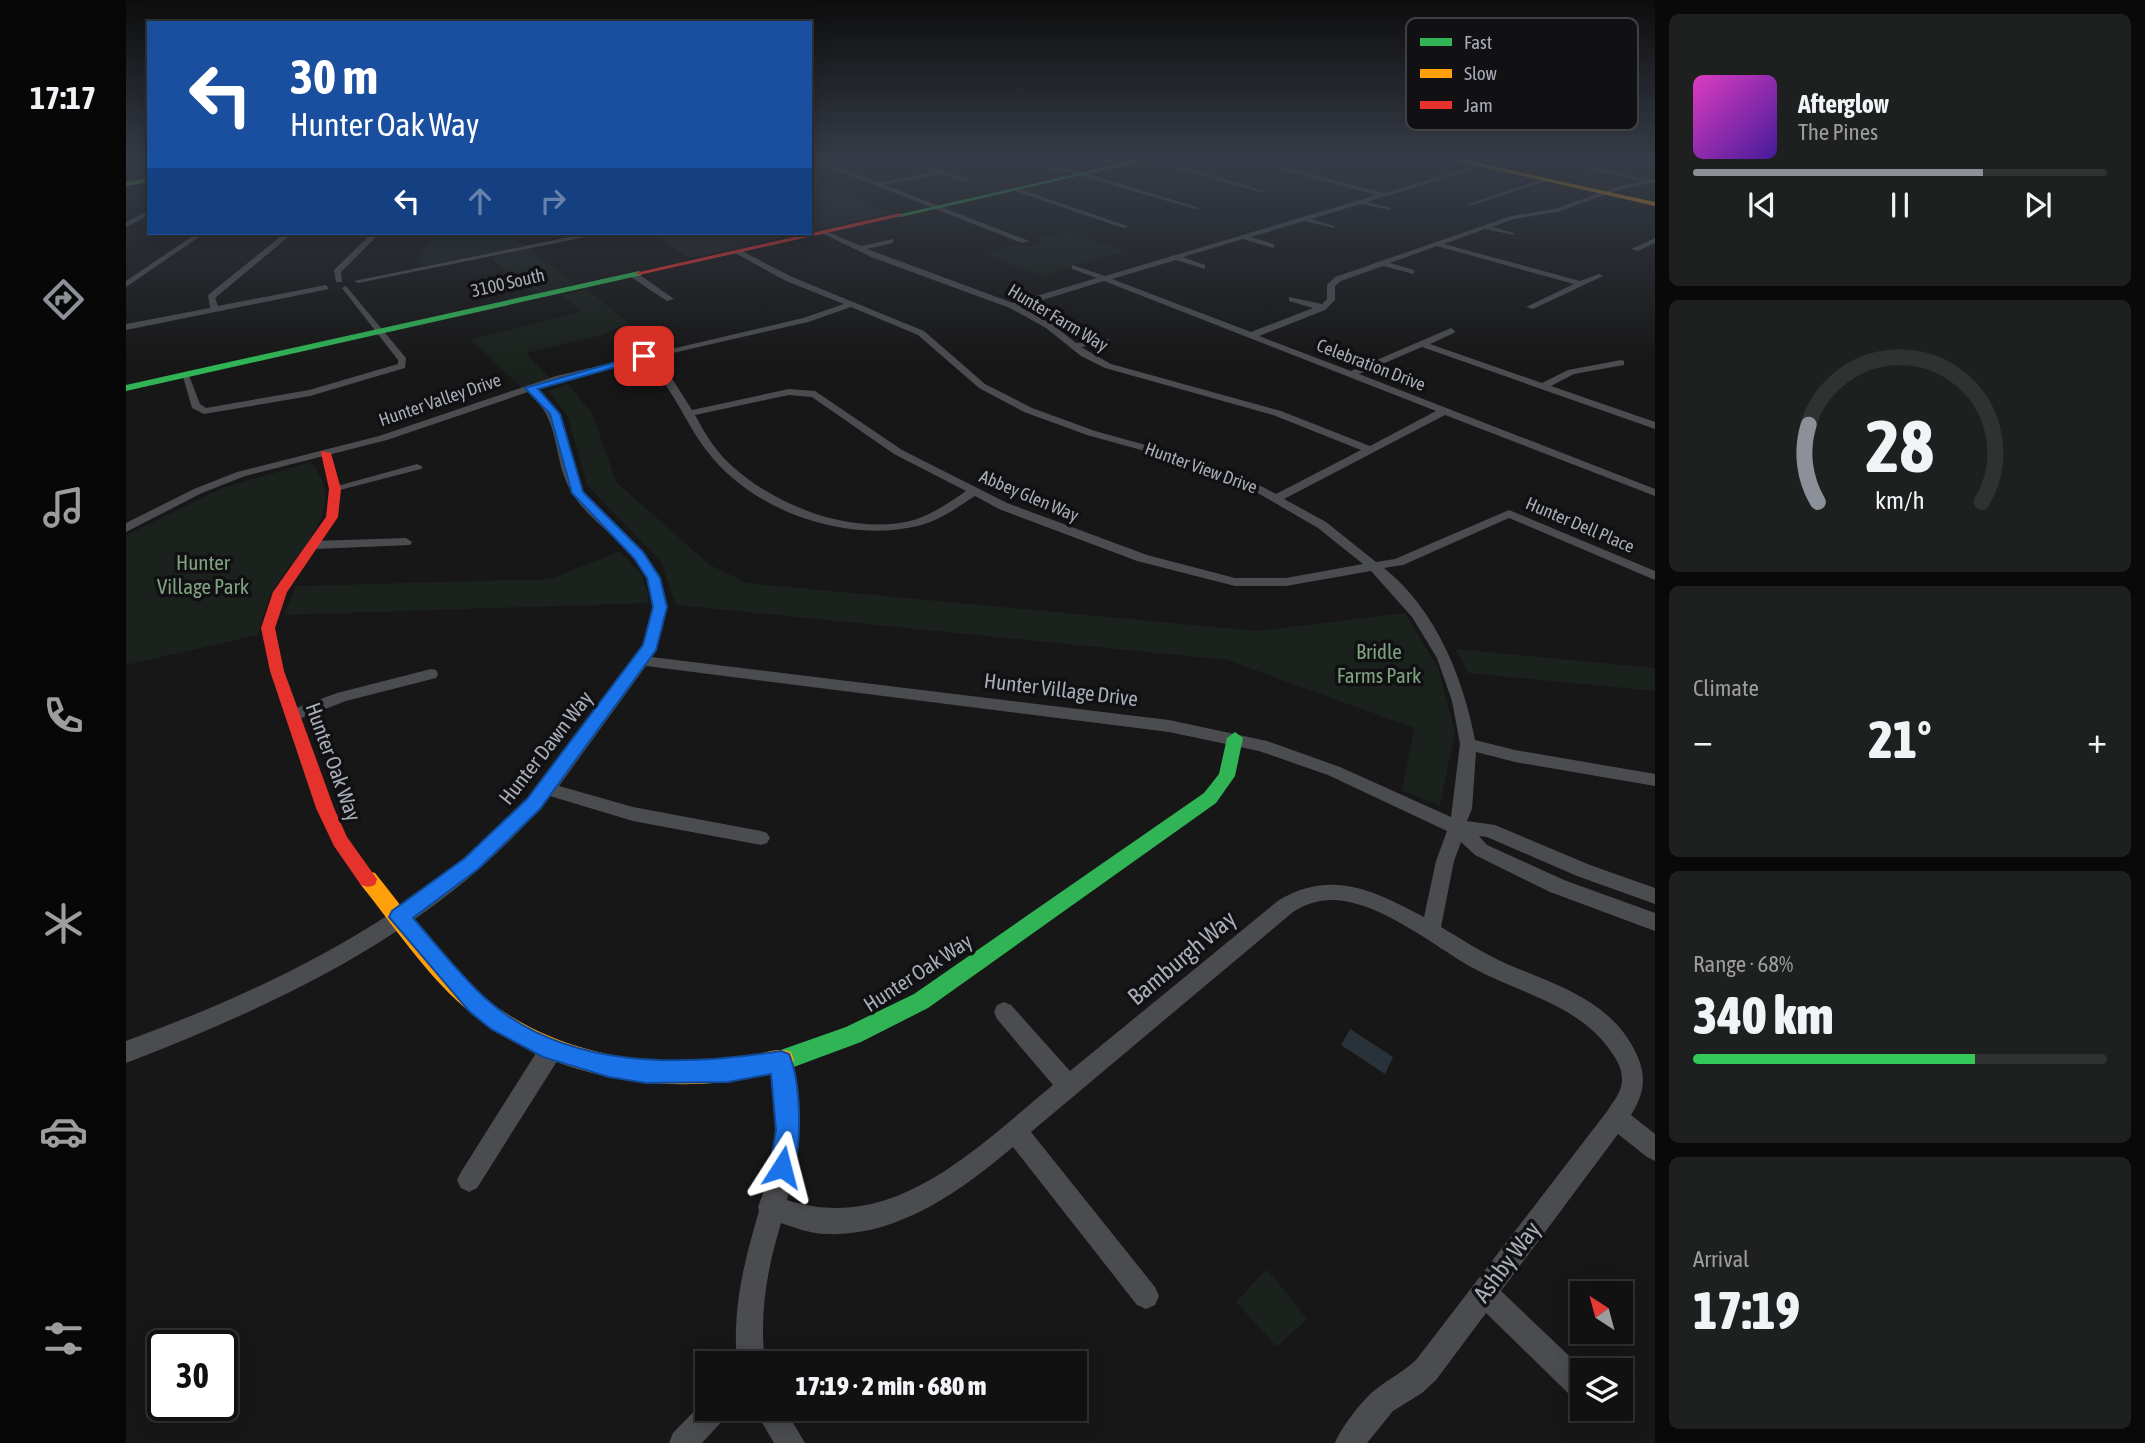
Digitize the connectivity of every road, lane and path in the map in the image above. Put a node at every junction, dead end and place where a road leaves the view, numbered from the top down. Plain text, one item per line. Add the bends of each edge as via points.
1 (844, 227) edge
2 (988, 227) edge
3 (1276, 227) edge
4 (1484, 227) edge
5 (1486, 227) edge
6 (823, 232) junction
7 (812, 234) edge
8 (1512, 234) dead end
9 (198, 235) edge
10 (287, 235) edge
11 (374, 235) edge
12 (810, 235) edge
13 (584, 236) dead end
14 (1243, 237) junction
15 (1655, 240) edge
16 (1025, 241) dead end
17 (890, 242) dead end
18 (1436, 244) junction
19 (1271, 246) dead end
20 (859, 249) junction
21 (1634, 249) dead end
22 (738, 251) junction
23 (1175, 257) junction
24 (1383, 263) junction
25 (1075, 267) dead end
26 (1202, 267) dead end
27 (953, 271) dead end
28 (1411, 272) dead end
29 (634, 275) junction
30 (1599, 276) dead end
31 (937, 277) junction
32 (1104, 278) junction
33 (339, 280) junction
34 (358, 281) junction
35 (126, 285) edge
36 (1581, 285) junction
37 (326, 287) junction
38 (346, 288) junction
39 (670, 299) dead end
40 (1292, 299) dead end
41 (853, 304) junction
42 (1013, 306) junction
43 (1530, 307) dead end
44 (1322, 308) junction
45 (215, 309) junction
46 (126, 327) edge
47 (380, 331) junction
48 (1451, 331) dead end
49 (1250, 336) junction
50 (1106, 341) dead end
51 (1422, 344) junction
52 (1072, 346) junction
53 (644, 356) junction
54 (1621, 363) dead end
55 (1352, 374) junction
56 (185, 375) junction
57 (1543, 386) junction
58 (126, 388) edge
59 (530, 388) junction
60 (1445, 411) junction
61 (691, 413) junction
62 (1655, 426) edge
63 (1371, 450) junction
64 (326, 453) junction
65 (417, 467) dead end
66 (335, 488) junction
67 (973, 492) junction
68 (1655, 493) edge
69 (1277, 498) junction
70 (126, 528) edge
71 (406, 542) dead end
72 (314, 545) junction
73 (1375, 567) junction
74 (1655, 576) edge
75 (642, 661) junction
76 (431, 674) dead end
77 (294, 715) junction
78 (1235, 738) junction
79 (1468, 744) junction
80 (1655, 779) edge
81 (547, 789) junction
82 (1458, 828) junction
83 (761, 838) dead end
84 (1655, 896) edge
85 (399, 917) junction
86 (1655, 922) edge
87 (1430, 933) junction
88 (1004, 1012) dead end
89 (551, 1050) junction
90 (126, 1052) edge
91 (1629, 1061) joint
92 (781, 1062) junction
93 (1069, 1086) junction
94 (1616, 1118) junction
95 (1015, 1131) junction
96 (1655, 1149) edge
97 (469, 1180) dead end
98 (770, 1207) junction
99 (1484, 1293) junction
100 (1146, 1296) dead end
101 (750, 1351) edge
102 (1570, 1375) edge
103 (703, 1421) edge
104 (776, 1421) edge
105 (683, 1443) edge
106 (791, 1443) edge
107 (1349, 1443) edge

1 - 6 street, 3100 South
2 - 16 street
3 - 14 street
4 - 18 street
5 - 8 street
6 - 7 street, 3100 South
6 - 20 street, Hunter Farm Way
9 - 35 street
10 - 45 street via 211,297
11 - 33 street via 337,273
12 - 22 street, 3100 South
13 - 34 street
14 - 19 street
14 - 23 street
15 - 21 street
17 - 20 street
18 - 24 street
18 - 36 street
20 - 31 street, Hunter Farm Way
22 - 29 street, 3100 South
22 - 41 street, Hunter View Drive via 782,276
23 - 26 street
23 - 32 street
24 - 28 street
24 - 44 street via 1338,279 1331,285 1330,302
25 - 32 street, Celebration Drive
27 - 31 street
29 - 39 street
29 - 47 street, 3100 South
30 - 36 street
31 - 42 street, Hunter Farm Way
32 - 42 street
32 - 49 street, Celebration Drive
33 - 34 street
33 - 37 street
34 - 38 street
36 - 43 street
37 - 38 street
37 - 45 street
38 - 47 street
40 - 44 street
41 - 53 street, Hunter Valley Drive via 794,323
41 - 69 street, Hunter View Drive via 921,333 982,386 1028,410 1198,463
42 - 52 street, Hunter Farm Way via 1049,326
44 - 49 street
45 - 46 street
47 - 56 street, 3100 South
47 - 56 street via 404,362 402,366 310,393 204,411 196,406
48 - 51 street
49 - 55 street, Celebration Drive
50 - 52 street
51 - 55 street
51 - 57 street
52 - 63 street, Hunter Farm Way via 1124,372 1204,389
53 - 59 street, Hunter Valley Drive
53 - 61 street via 672,382
54 - 57 street via 1571,372
55 - 60 street, Celebration Drive
56 - 58 street, 3100 South
57 - 62 street
59 - 64 street, Hunter Valley Drive
59 - 75 street, Hunter Dawn Way via 555,414 578,493 639,555 654,578 659,620
60 - 63 street
60 - 68 street, Celebration Drive
61 - 67 street, Abbey Glen Way via 783,393 815,394 887,445
61 - 67 street via 710,450 738,478 767,499 808,515 845,523 901,526 928,519
63 - 69 street
64 - 66 street, Hunter Oak Way
64 - 70 street, Hunter Valley Drive via 226,479
65 - 66 street
66 - 72 street, Hunter Oak Way via 334,513
67 - 73 street, Abbey Glen Way via 1087,540 1217,579 1286,582
69 - 73 street, Hunter View Drive via 1322,525
71 - 72 street
72 - 77 street, Hunter Oak Way via 276,598 268,620 270,643
73 - 74 street, Hunter Dell Place via 1416,557 1508,514
73 - 79 street, Hunter View Drive via 1418,615 1444,658 1460,701
75 - 78 street, Hunter Village Drive via 1170,726
75 - 81 street, Hunter Dawn Way
76 - 77 street
77 - 85 street, Hunter Oak Way via 332,827
78 - 82 street, Hunter Village Drive via 1321,766
78 - 92 street, Hunter Oak Way via 1227,776 1210,797 898,1016 847,1040
79 - 80 street
79 - 82 street, Hunter View Drive
81 - 83 street via 634,814
81 - 85 street, Hunter Dawn Way via 479,857
82 - 84 street, Hunter Village Drive via 1489,830
82 - 86 street, Hunter Village Drive via 1481,850 1578,895
82 - 87 street, Hunter View Drive via 1445,861
85 - 89 street, Hunter Oak Way via 477,1004 499,1022
85 - 90 street, Hunter Dawn Way via 335,957 223,1014
87 - 91 street, Bamburgh Way via 1586,1010
87 - 93 street, Bamburgh Way via 1358,896 1336,892 1304,896 1286,906
88 - 93 street
89 - 92 street, Hunter Oak Way via 646,1072 728,1070
89 - 97 street
91 - 94 street, Ashby Way via 1633,1084
92 - 98 street via 788,1130
93 - 95 street, Bamburgh Way
94 - 96 street
94 - 99 street, Ashby Way
95 - 98 street, Bamburgh Way via 936,1191 881,1213 826,1222
95 - 100 street
98 - 101 street via 748,1300
99 - 102 street
99 - 107 street, Ashby Way via 1420,1377 1382,1401
103 - 105 street
104 - 106 street

